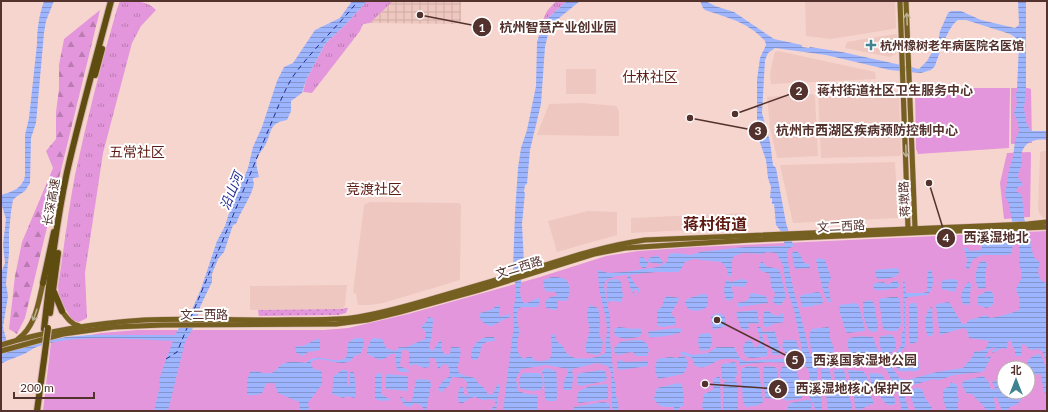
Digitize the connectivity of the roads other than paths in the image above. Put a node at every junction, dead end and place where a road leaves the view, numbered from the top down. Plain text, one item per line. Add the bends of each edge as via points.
1 (112, 1) edge
2 (116, 1) edge
3 (900, 1) edge
4 (906, 1) edge
5 (906, 77) junction
6 (63, 196) junction
7 (1047, 222) edge
8 (1011, 226) junction
9 (1028, 226) junction
10 (1047, 227) edge
11 (916, 228) junction
12 (909, 230) junction
13 (43, 283) joint
14 (53, 289) junction
15 (62, 311) joint
16 (164, 322) junction
17 (82, 327) junction
18 (46, 329) junction
19 (17, 340) junction
20 (1, 345) edge
21 (9, 345) junction
22 (1, 351) edge
23 (42, 352) junction
24 (32, 411) edge
25 (37, 411) edge

1 - 6 highway, 长深高速 via 92,70
2 - 14 highway, 长深高速 via 71,174
3 - 5 main road, 蒋墩路 via 902,64
5 -> 4 main road, 蒋墩路
5 - 11 main road, 蒋墩路
5 -> 12 main road, 蒋墩路
6 - 13 highway
6 - 18 highway, 长深高速 via 50,280
7 - 9 main road, 文二西路
8 - 9 main road, 文二西路
8 - 11 main road, 文二西路
8 - 12 main road, 文二西路
9 - 10 main road, 文二西路
11 - 12 main road, 文二西路
12 - 16 main road, 文二西路 via 631,242 593,250 394,314 352,322
13 -> 19 main road via 30,327
14 - 15 highway
14 - 18 highway, 长深高速
15 - 17 main road via 69,321
16 - 17 main road, 文二西路 via 119,322
16 - 21 main road, 文二西路 via 95,329
17 - 19 main road, 文二西路
18 - 23 highway, 长深高速, bridge
19 - 21 main road, 文二西路
20 - 21 main road
21 - 22 main road, 文二西路
23 - 24 highway, 长深高速
23 - 25 highway, 长深高速

